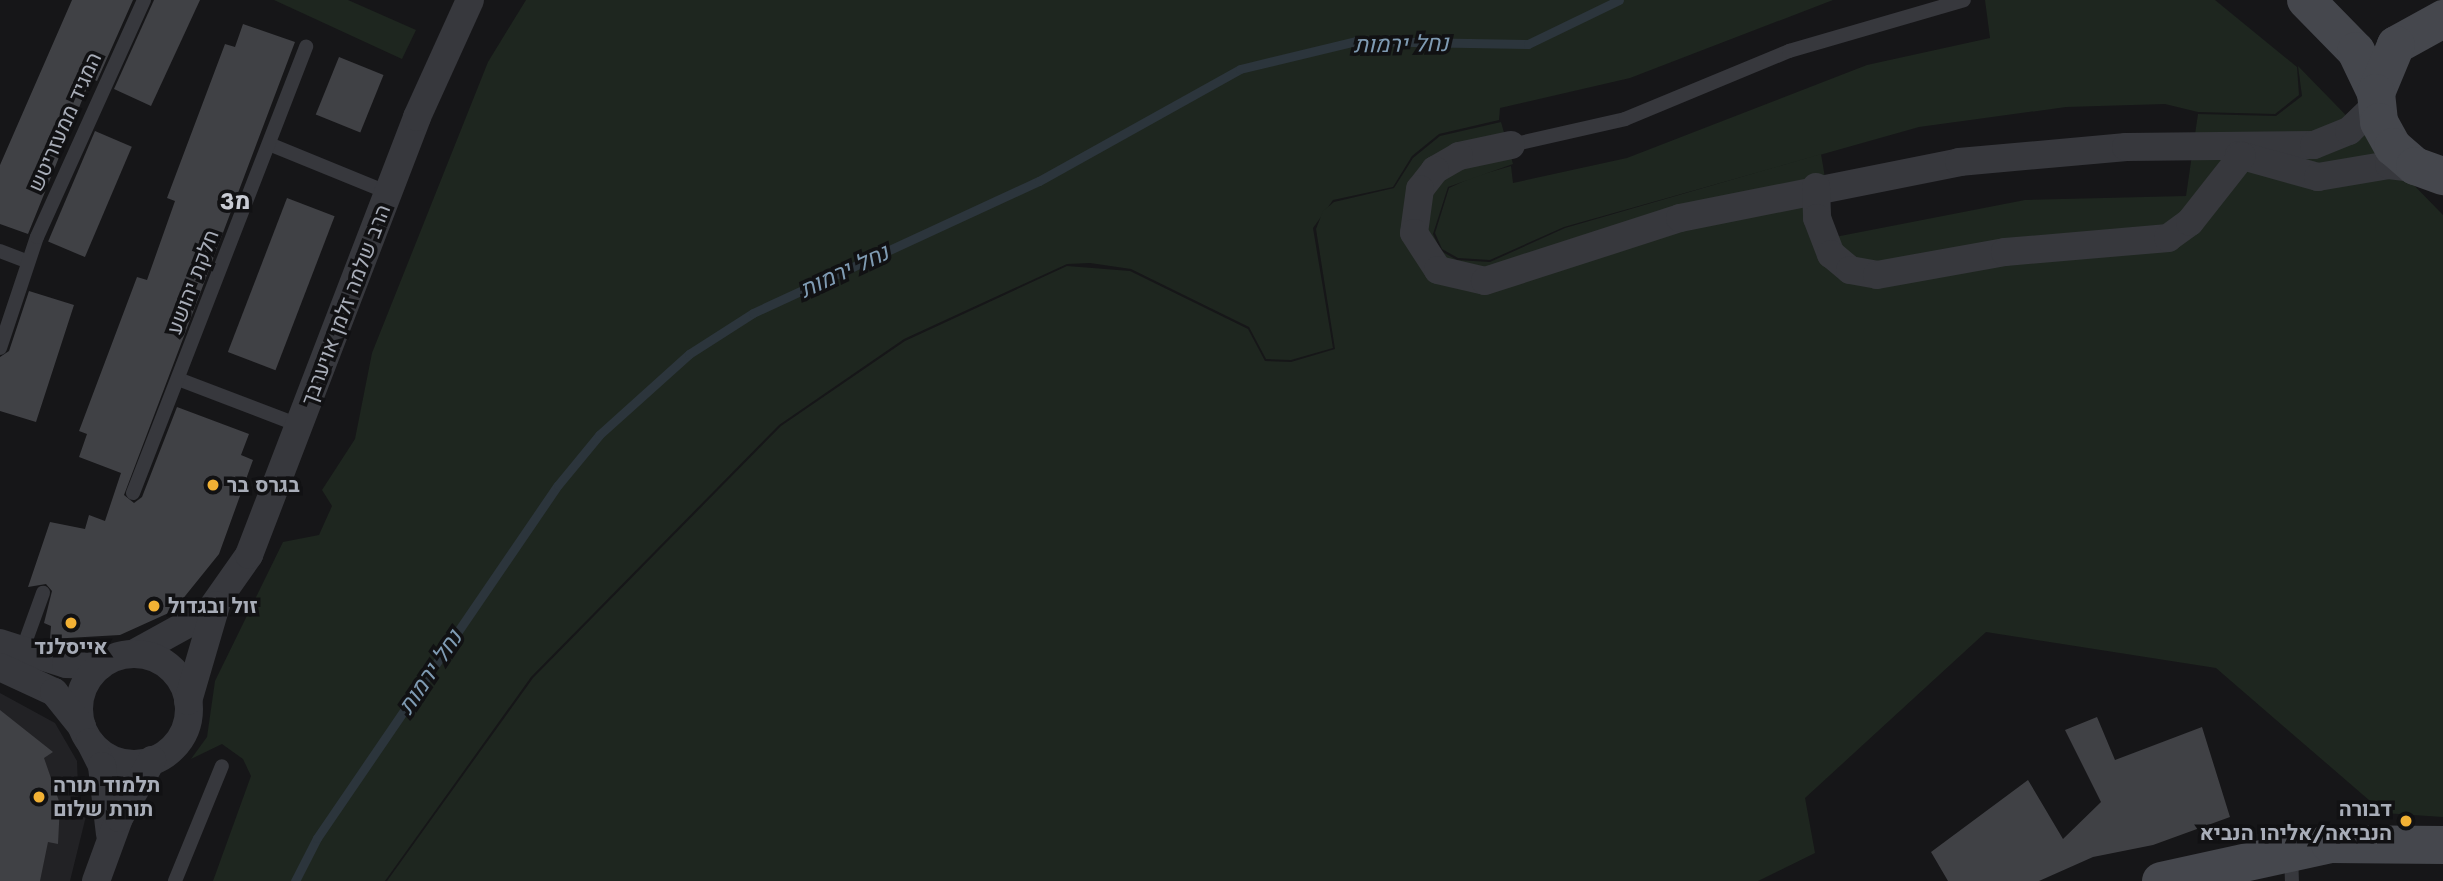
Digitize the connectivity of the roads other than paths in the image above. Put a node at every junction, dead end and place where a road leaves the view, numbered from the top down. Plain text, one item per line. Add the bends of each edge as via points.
1 (144, 0) edge
2 (470, 0) edge
3 (1964, 0) edge
4 (2410, 0) edge
5 (2314, 7) edge
6 (2443, 18) edge
7 (306, 46) dead end
8 (2376, 99) junction
9 (269, 144) junction
10 (1511, 145) joint
11 (2206, 145) junction
12 (2242, 156) junction
13 (2431, 173) edge
14 (1816, 187) junction
15 (389, 193) junction
16 (0, 251) edge
17 (28, 262) junction
18 (0, 348) edge
19 (178, 379) junction
20 (301, 426) junction
21 (133, 493) dead end
22 (43, 593) dead end
23 (216, 605) junction
24 (7, 653) edge
25 (133, 654) junction
26 (101, 665) junction
27 (188, 701) junction
28 (86, 734) junction
29 (152, 761) junction
30 (222, 765) dead end
31 (110, 844) junction
32 (2443, 845) edge
33 (2292, 865) edge
34 (96, 881) edge
35 (175, 881) edge
36 (2161, 881) edge

1 - 17 lane, המגיד ממעזריטש
2 - 15 street, הרב שלמה זלמן אויערבך
3 - 10 lane via 1789,51 1625,119
4 - 6 main road
5 - 8 main road via 2356,51
6 - 8 main road via 2396,45
7 - 9 lane, חלקת יהושע
8 - 11 street via 2349,131 2314,145
8 - 13 main road via 2390,142
9 - 15 lane
9 - 19 lane, חלקת יהושע
10 - 14 street via 1459,156 1435,170 1419,189 1414,233 1438,270 1485,281 1633,230
11 - 12 street
11 - 14 street via 2000,156
12 - 13 street via 2318,177 2389,165
12 - 14 street via 2190,222 2168,238 2005,252 1877,275 1850,270 1831,254 1817,218
15 - 20 street, הרב שלמה זלמן אויערבך
16 - 17 lane
17 - 18 lane, המגיד ממעזריטש
19 - 20 lane
19 - 21 lane, חלקת יהושע
20 - 23 street, הרב שלמה זלמן אויערבך via 260,534
22 - 24 lane
23 - 25 street via 163,643
23 - 27 street
24 - 26 street
24 - 28 street via 54,692
25 - 26 street
25 - 27 street via 166,664
26 - 28 street via 82,693
27 - 29 street via 183,733
28 - 29 street via 118,761
28 - 31 street via 105,781
29 - 31 street
30 - 35 lane
31 - 34 street
32 - 33 main road
33 - 36 main road

